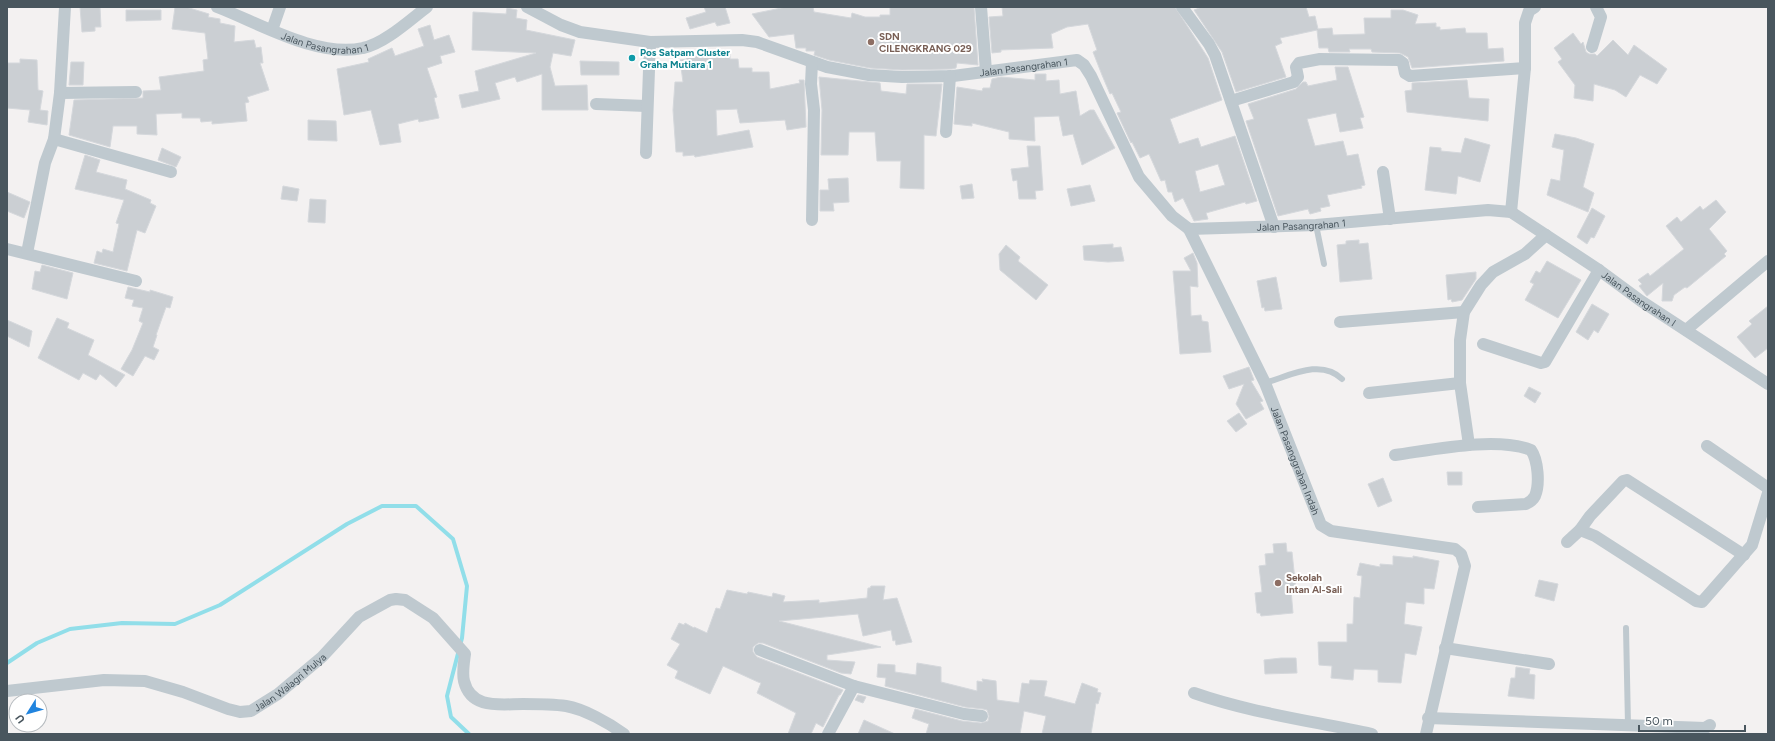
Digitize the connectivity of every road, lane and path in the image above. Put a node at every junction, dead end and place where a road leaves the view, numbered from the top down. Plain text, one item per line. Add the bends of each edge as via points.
1 (65, 7) edge
2 (217, 7) edge
3 (280, 7) edge
4 (427, 7) edge
5 (527, 7) edge
6 (981, 7) edge
7 (1182, 7) edge
8 (1535, 7) edge
9 (1596, 7) edge
10 (272, 30) junction
11 (650, 42) junction
12 (1592, 47) dead end
13 (812, 62) junction
14 (1526, 68) junction
15 (986, 71) junction
16 (950, 76) junction
17 (136, 92) dead end
18 (60, 93) junction
19 (1231, 101) junction
20 (596, 104) dead end
21 (646, 106) junction
22 (946, 132) dead end
23 (54, 140) junction
24 (646, 153) dead end
25 (170, 172) dead end
26 (1383, 172) dead end
27 (1510, 212) junction
28 (1390, 219) junction
29 (812, 220) dead end
30 (1316, 225) junction
31 (1274, 227) junction
32 (1188, 228) junction
33 (1546, 235) junction
34 (7, 249) edge
35 (27, 253) junction
36 (1768, 261) edge
37 (1324, 264) dead end
38 (1599, 270) junction
39 (136, 281) dead end
40 (1464, 312) junction
41 (1340, 322) dead end
42 (1686, 330) junction
43 (1483, 344) dead end
44 (1342, 379) dead end
45 (1460, 383) junction
46 (1265, 384) junction
47 (1768, 384) edge
48 (1369, 393) dead end
49 (1469, 445) junction
50 (1707, 446) dead end
51 (1395, 455) dead end
52 (1768, 488) edge
53 (1768, 493) edge
54 (1478, 507) dead end
55 (1580, 530) junction
56 (1567, 542) dead end
57 (1744, 555) junction
58 (1626, 628) dead end
59 (1445, 648) junction
60 (760, 650) dead end
61 (1549, 664) dead end
62 (854, 686) junction
63 (7, 691) edge
64 (1194, 693) dead end
65 (982, 716) dead end
66 (1428, 718) junction
67 (1623, 728) edge
68 (1707, 729) edge
69 (1336, 730) edge
70 (624, 734) edge
71 (828, 734) edge
72 (1372, 734) edge
73 (1426, 734) edge

1 - 18 street
2 - 10 street, Jalan Pasangrahan 1
3 - 10 street
4 - 10 street, Jalan Pasangrahan 1 via 380,40 364,48 344,50 321,46
5 - 11 street, Jalan Pasangrahan 1 via 580,32
6 - 15 street
7 - 19 street via 1209,44
8 - 14 street via 1529,11 1525,23
9 - 12 street via 1601,17
11 - 13 street, Jalan Pasangrahan 1 via 742,40 757,42
11 - 21 street
13 - 16 street, Jalan Pasangrahan 1 via 869,75
13 - 29 street
14 - 19 street via 1410,76 1399,60 1307,61 1297,65 1298,77 1294,82
14 - 27 street
15 - 16 street, Jalan Pasangrahan 1
15 - 32 street, Jalan Pasangrahan 1 via 1071,60 1081,62 1091,76 1139,177 1172,216
16 - 22 street
17 - 18 street
18 - 23 street
19 - 31 street
20 - 21 street
21 - 24 street
23 - 25 street
23 - 35 street via 45,163
26 - 28 street
27 - 28 street, Jalan Pasangrahan 1 via 1488,210
27 - 33 street, Jalan Pasangrahan I
28 - 30 street, Jalan Pasangrahan 1
30 - 31 street, Jalan Pasangrahan 1
30 - 37 lane
31 - 32 street, Jalan Pasangrahan 1
32 - 46 street, Jalan Pasanggrahan Indah
33 - 38 street, Jalan Pasangrahan I
33 - 40 street via 1525,254 1493,272 1481,285
34 - 35 street
35 - 39 street
36 - 42 street
38 - 42 street, Jalan Pasangrahan I
38 - 43 street via 1545,362 1541,363
40 - 41 street
40 - 45 street via 1460,340
42 - 47 street, Jalan Pasangrahan I
44 - 46 lane via 1335,372 1325,368 1306,370
45 - 48 street
45 - 49 street
46 - 59 street, Jalan Pasanggrahan Indah via 1321,525 1326,530 1455,549 1461,554 1465,566
49 - 51 street
49 - 54 street via 1516,446 1531,450 1535,456 1536,492 1532,500 1526,504
50 - 52 street
53 - 57 street via 1755,539
55 - 56 street
55 - 57 street via 1595,536 1699,602 1702,602
55 - 57 street via 1590,516 1627,480
58 - 67 lane
59 - 61 street
59 - 66 street, Jalan Pasanggrahan Indah
60 - 62 street
62 - 65 street via 964,714
62 - 71 street
63 - 70 street, Jalan Walagri Mulya via 104,680 145,681 228,709 251,711 278,694 322,657 359,617 396,599 405,600 433,618 456,642 465,654 463,680 470,694 480,702 502,706 567,706 599,719
64 - 69 street
66 - 67 street
66 - 73 street, Jalan Pasanggrahan Indah
67 - 68 street
69 - 72 street

